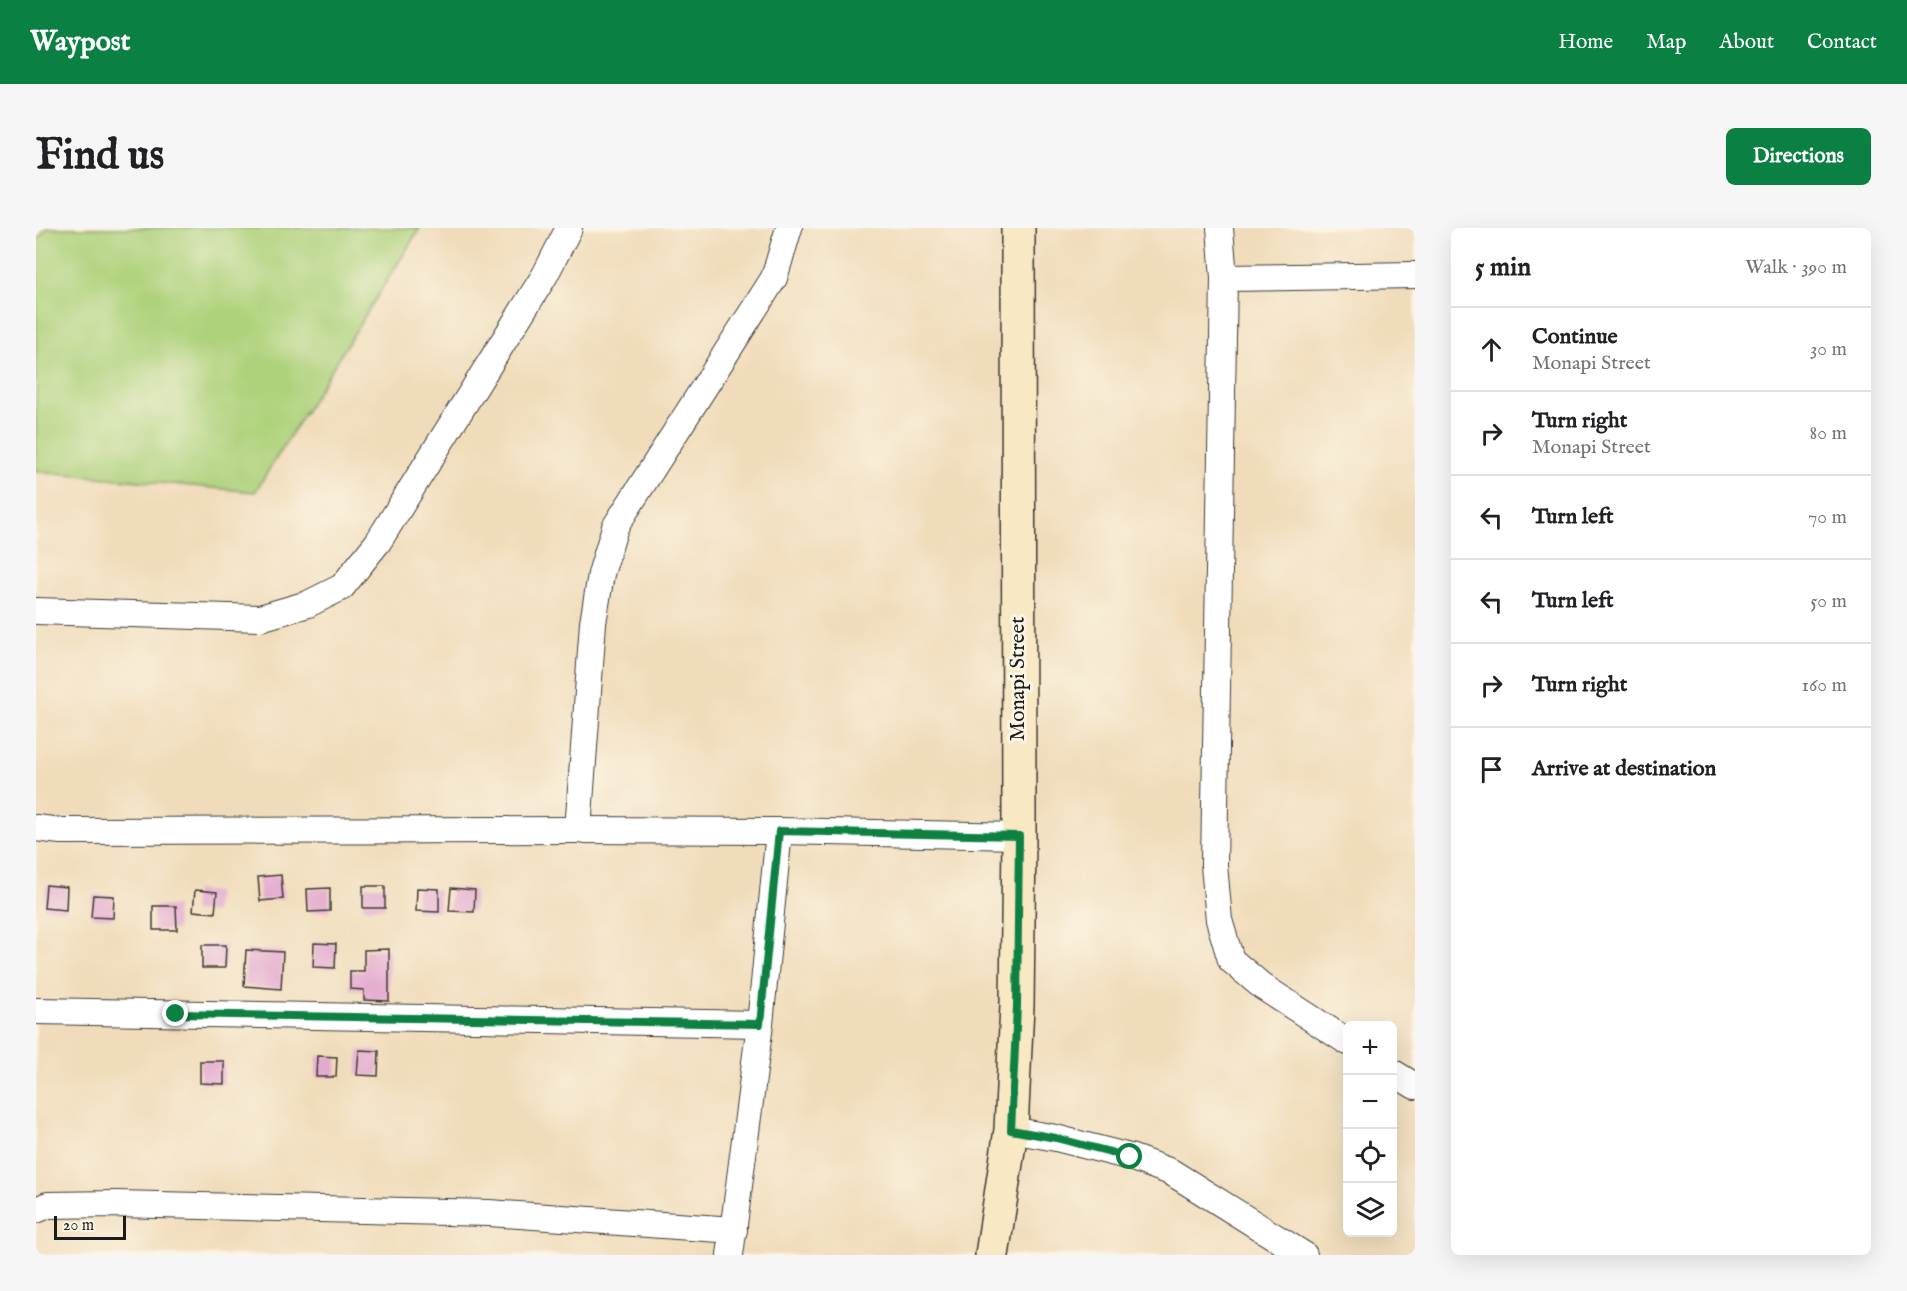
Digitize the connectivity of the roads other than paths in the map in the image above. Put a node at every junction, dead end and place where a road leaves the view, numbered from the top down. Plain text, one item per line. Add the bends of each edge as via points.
1 (569, 228) edge
2 (789, 228) edge
3 (1018, 228) edge
4 (1220, 228) edge
5 (1415, 275) edge
6 (1224, 278) junction
7 (36, 611) edge
8 (36, 828) edge
9 (578, 830) junction
10 (779, 831) junction
11 (1019, 836) junction
12 (36, 1011) edge
13 (760, 1024) junction
14 (1343, 1039) edge
15 (1397, 1074) edge
16 (1415, 1086) edge
17 (1011, 1130) junction
18 (36, 1210) edge
19 (734, 1230) junction
20 (730, 1255) edge
21 (992, 1255) edge
22 (1304, 1255) edge

1 - 7 street via 546,275 384,532 342,587 308,604 260,618
2 - 9 street via 774,278 615,527 592,623
3 - 11 street, Monapi Street
4 - 6 street
5 - 6 street
6 - 14 street via 1214,865 1219,920 1230,960 1263,987
8 - 9 street
9 - 10 street
10 - 11 street
10 - 13 street
11 - 17 street, Monapi Street
12 - 13 street
13 - 19 street
15 - 16 street
17 - 21 street, Monapi Street
17 - 22 street via 1130,1157 1171,1172
18 - 19 street via 48,1205 116,1204 489,1213
19 - 20 street

